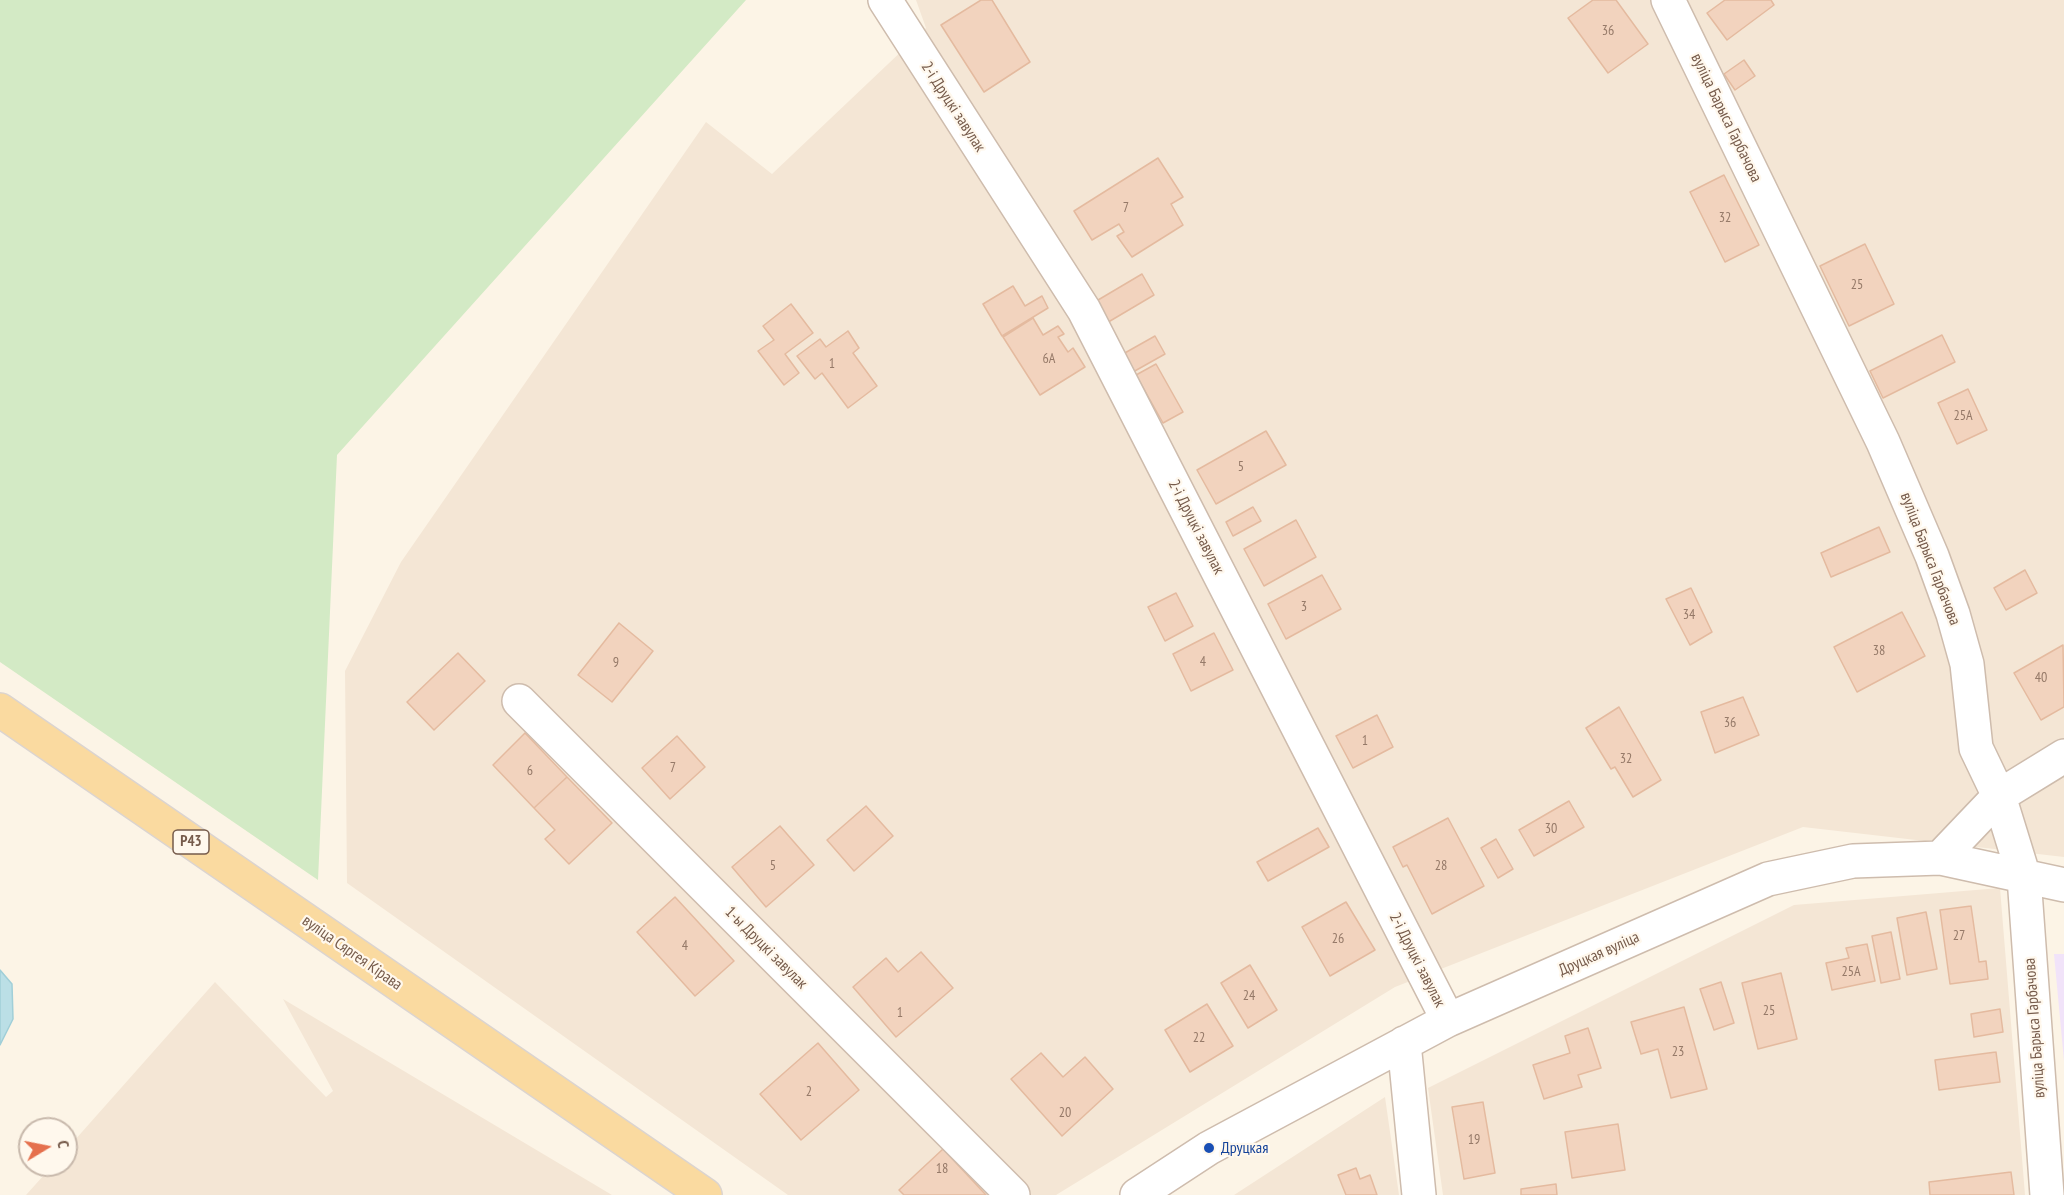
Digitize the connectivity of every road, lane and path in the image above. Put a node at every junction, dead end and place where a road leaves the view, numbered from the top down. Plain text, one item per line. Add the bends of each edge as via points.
1 (885, 0) edge
2 (1668, 0) edge
3 (519, 700) dead end
4 (0, 710) edge
5 (2064, 756) edge
6 (1999, 796) junction
7 (1940, 858) junction
8 (2024, 877) junction
9 (2064, 885) edge
10 (1448, 1020) junction
11 (1404, 1043) junction
12 (705, 1195) edge
13 (1013, 1195) edge
14 (1137, 1195) edge
15 (1419, 1195) edge
16 (2047, 1195) edge

1 - 10 street, 2-і Друцкі завулак via 1084,310
2 - 6 street, вуліца Барыса Гарбачова via 1883,442 1932,556 1967,664 1976,748
3 - 13 street, 1-ы Друцкі завулак
4 - 12 main road, вуліца Сяргея Кірава / Р43
5 - 6 street
6 - 7 street
6 - 8 street, вуліца Барыса Гарбачова
7 - 8 street, Друцкая вуліца
7 - 10 street, Друцкая вуліца via 1853,861 1768,879
8 - 9 street, Друцкая вуліца
8 - 16 street, вуліца Барыса Гарбачова
10 - 11 street, Друцкая вуліца
11 - 14 street, Друцкая вуліца via 1209,1148
11 - 15 street

